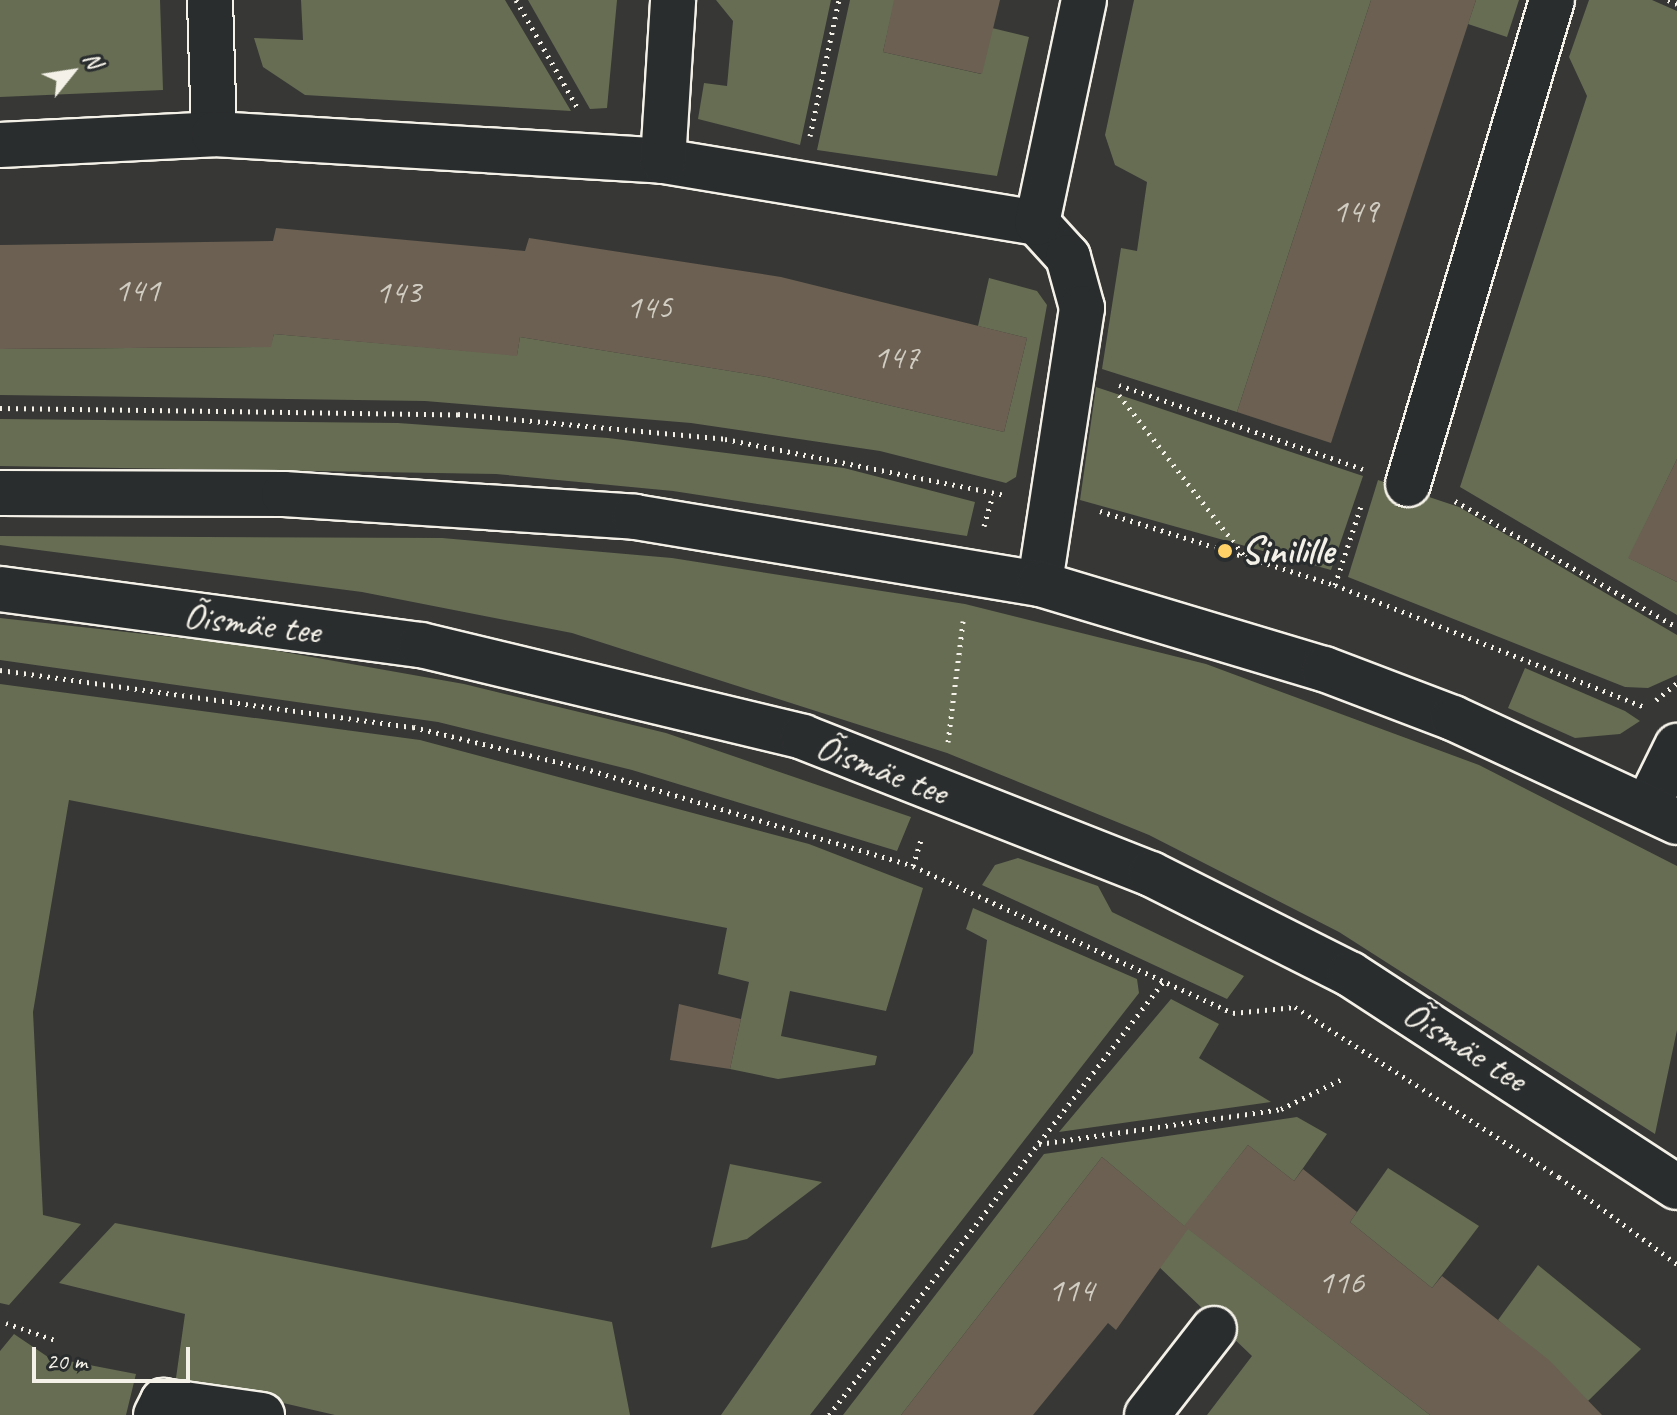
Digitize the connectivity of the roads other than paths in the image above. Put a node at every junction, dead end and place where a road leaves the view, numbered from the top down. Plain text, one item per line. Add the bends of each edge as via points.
1 (210, 0) edge
2 (673, 0) edge
3 (1084, 0) edge
4 (1552, 0) edge
5 (214, 134) junction
6 (0, 145) edge
7 (663, 161) junction
8 (1037, 223) junction
9 (1408, 484) dead end
10 (0, 493) edge
11 (1040, 584) junction
12 (0, 589) edge
13 (1677, 746) edge
14 (1662, 814) edge
15 (1677, 1187) edge
16 (1214, 1329) dead end
17 (156, 1415) edge
18 (262, 1415) edge
19 (1147, 1415) edge

1 - 5 main road
2 - 7 main road
3 - 8 main road
4 - 9 main road
5 - 6 main road
5 - 7 main road
7 - 8 main road
8 - 11 main road via 1068,257 1082,308
10 - 11 main road via 284,494 635,517
11 - 14 main road via 1324,669
12 - 15 main road, Õismäe tee via 421,645 803,737 1151,874 1350,974
13 - 14 main road
16 - 19 main road
17 - 18 main road via 163,1401

